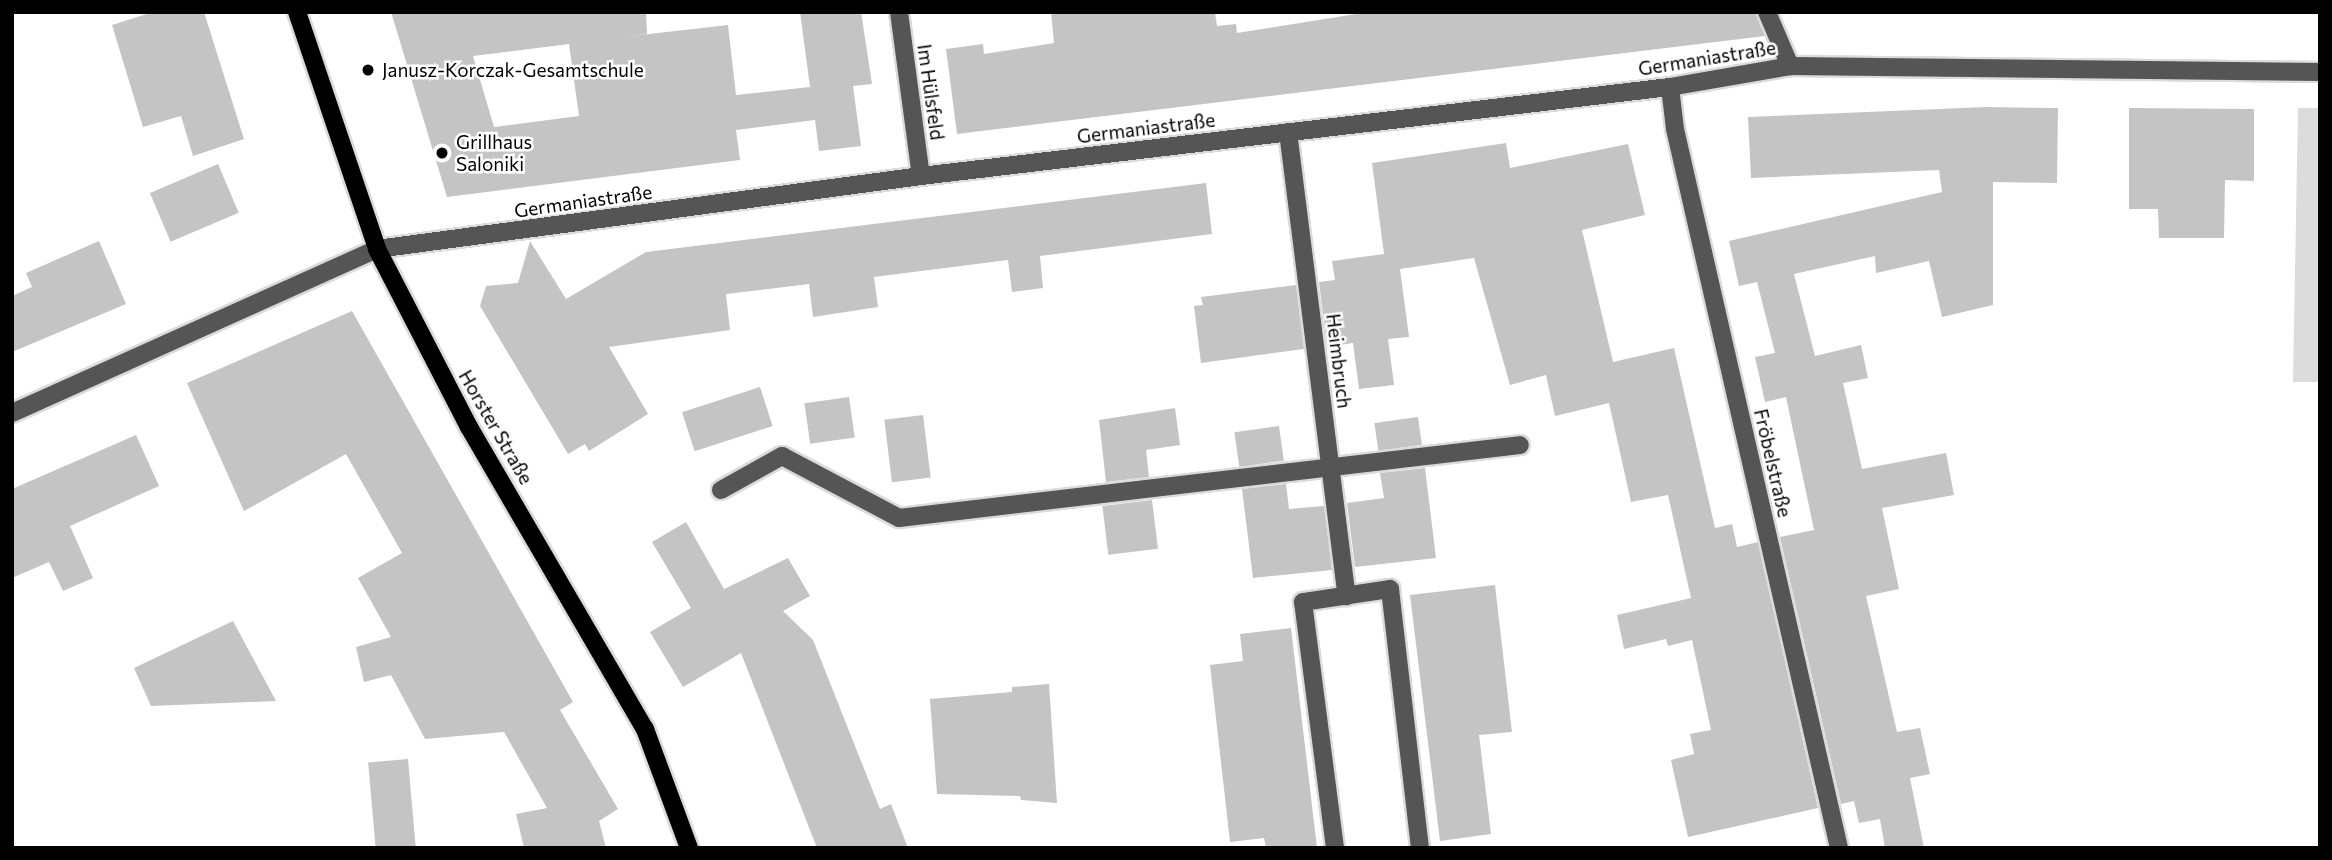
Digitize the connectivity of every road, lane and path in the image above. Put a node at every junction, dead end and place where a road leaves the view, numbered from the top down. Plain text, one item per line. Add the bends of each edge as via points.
1 (297, 12) edge
2 (900, 12) edge
3 (1767, 12) edge
4 (1790, 66) junction
5 (2320, 72) edge
6 (1670, 87) junction
7 (1288, 132) junction
8 (922, 177) junction
9 (377, 249) junction
10 (12, 412) edge
11 (1521, 445) dead end
12 (1331, 468) junction
13 (721, 490) dead end
14 (1347, 596) junction
15 (689, 848) edge
16 (1335, 848) edge
17 (1420, 848) edge
18 (1839, 848) edge

1 - 9 main road, Horster Straße
2 - 8 street, Im Hülsfeld
3 - 4 street
4 - 5 street, Germaniastraße
4 - 6 street, Germaniastraße
6 - 7 street, Germaniastraße
6 - 18 street, Fröbelstraße via 1675,129
7 - 8 street, Germaniastraße
7 - 12 street, Heimbruch
8 - 9 street, Germaniastraße
9 - 10 street, Germaniastraße
9 - 15 main road, Horster Straße via 469,427 645,729
11 - 12 street
12 - 13 street via 900,518 782,456
12 - 14 street, Heimbruch
14 - 16 street via 1303,602
14 - 17 street via 1390,589

